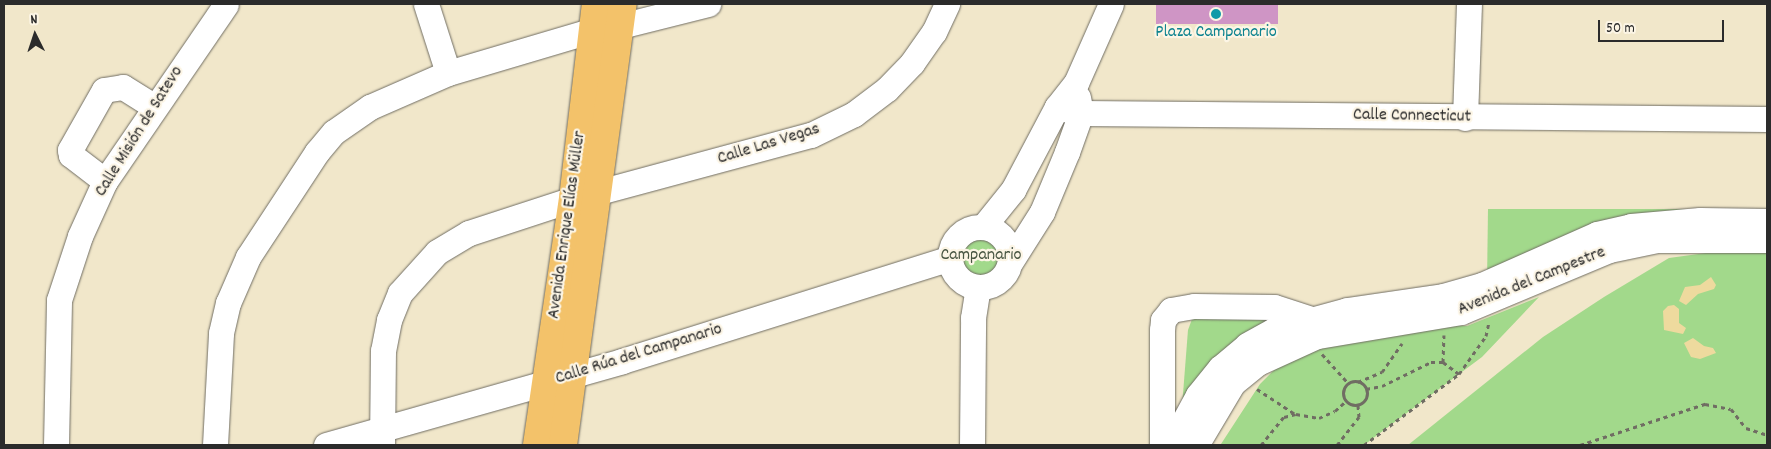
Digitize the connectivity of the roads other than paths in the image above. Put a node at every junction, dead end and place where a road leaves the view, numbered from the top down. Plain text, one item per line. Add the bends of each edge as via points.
1 (226, 4) edge
2 (426, 4) edge
3 (708, 4) edge
4 (947, 4) edge
5 (1111, 4) edge
6 (1469, 4) edge
7 (622, 15) edge
8 (595, 17) edge
9 (448, 73) junction
10 (1076, 83) junction
11 (154, 106) junction
12 (1057, 107) junction
13 (1081, 113) junction
14 (1465, 118) junction
15 (1767, 119) edge
16 (1021, 177) junction
17 (106, 180) junction
18 (586, 196) junction
19 (1047, 200) junction
20 (1767, 221) edge
21 (988, 228) junction
22 (1767, 240) edge
23 (950, 258) junction
24 (1011, 261) junction
25 (1543, 267) junction
26 (978, 288) junction
27 (1310, 319) junction
28 (1349, 320) junction
29 (574, 373) junction
30 (546, 383) junction
31 (382, 437) edge
32 (56, 445) edge
33 (215, 445) edge
34 (326, 445) edge
35 (537, 445) edge
36 (563, 445) edge
37 (972, 445) edge
38 (1162, 445) edge
39 (1171, 445) edge
40 (1196, 445) edge

1 - 11 street, Calle Misión de Satevo
2 - 9 street
3 - 7 street
4 - 18 street, Calle Las Vegas via 934,32 912,63 887,89 854,114 811,135
5 - 10 street
6 - 14 street
7 - 18 main road, Avenida Enrique Elías Müller
8 - 9 street
8 - 18 main road, Avenida Enrique Elías Müller
9 - 33 street via 370,107 334,132 317,152 248,257 228,303 220,333
10 - 12 street
10 - 13 street
11 - 17 street, Calle Misión de Satevo
11 - 17 street via 123,87 104,90 70,150 71,155
12 - 13 street, Calle Connecticut
12 - 16 street
13 - 14 street, Calle Connecticut
13 - 19 street
14 - 15 street, Calle Connecticut
16 - 19 street
16 - 21 street
17 - 32 street, Calle Misión de Satevo via 80,236 59,300
18 - 29 main road, Avenida Enrique Elías Müller
18 - 30 main road, Avenida Enrique Elías Müller
18 - 31 street, Calle Las Vegas via 469,233 437,252 415,273 400,293 389,320 383,351
19 - 21 street
19 - 24 street
20 - 25 street, Avenida del Campestre via 1649,223 1597,234
21 - 23 street via 963,232 956,239
21 - 24 street via 1007,242
22 - 25 street, Avenida del Campestre via 1657,240
23 - 26 street via 961,282
23 - 29 street, Calle Rúa del Campanario
24 - 26 street via 1009,270 996,284
25 - 28 street, Avenida del Campestre
26 - 37 street via 973,318
27 - 28 street, Avenida del Campestre
27 - 38 street via 1274,307 1194,306 1171,310 1163,320 1162,330
27 - 39 street, Avenida del Campestre via 1274,330 1247,345 1220,368 1198,395
28 - 40 street, Avenida del Campestre via 1258,363 1234,383
29 - 30 street, Calle Rúa del Campanario
29 - 36 main road, Avenida Enrique Elías Müller
30 - 31 street, Calle Rúa del Campanario
30 - 35 main road, Avenida Enrique Elías Müller
31 - 34 street, Calle Rúa del Campanario

